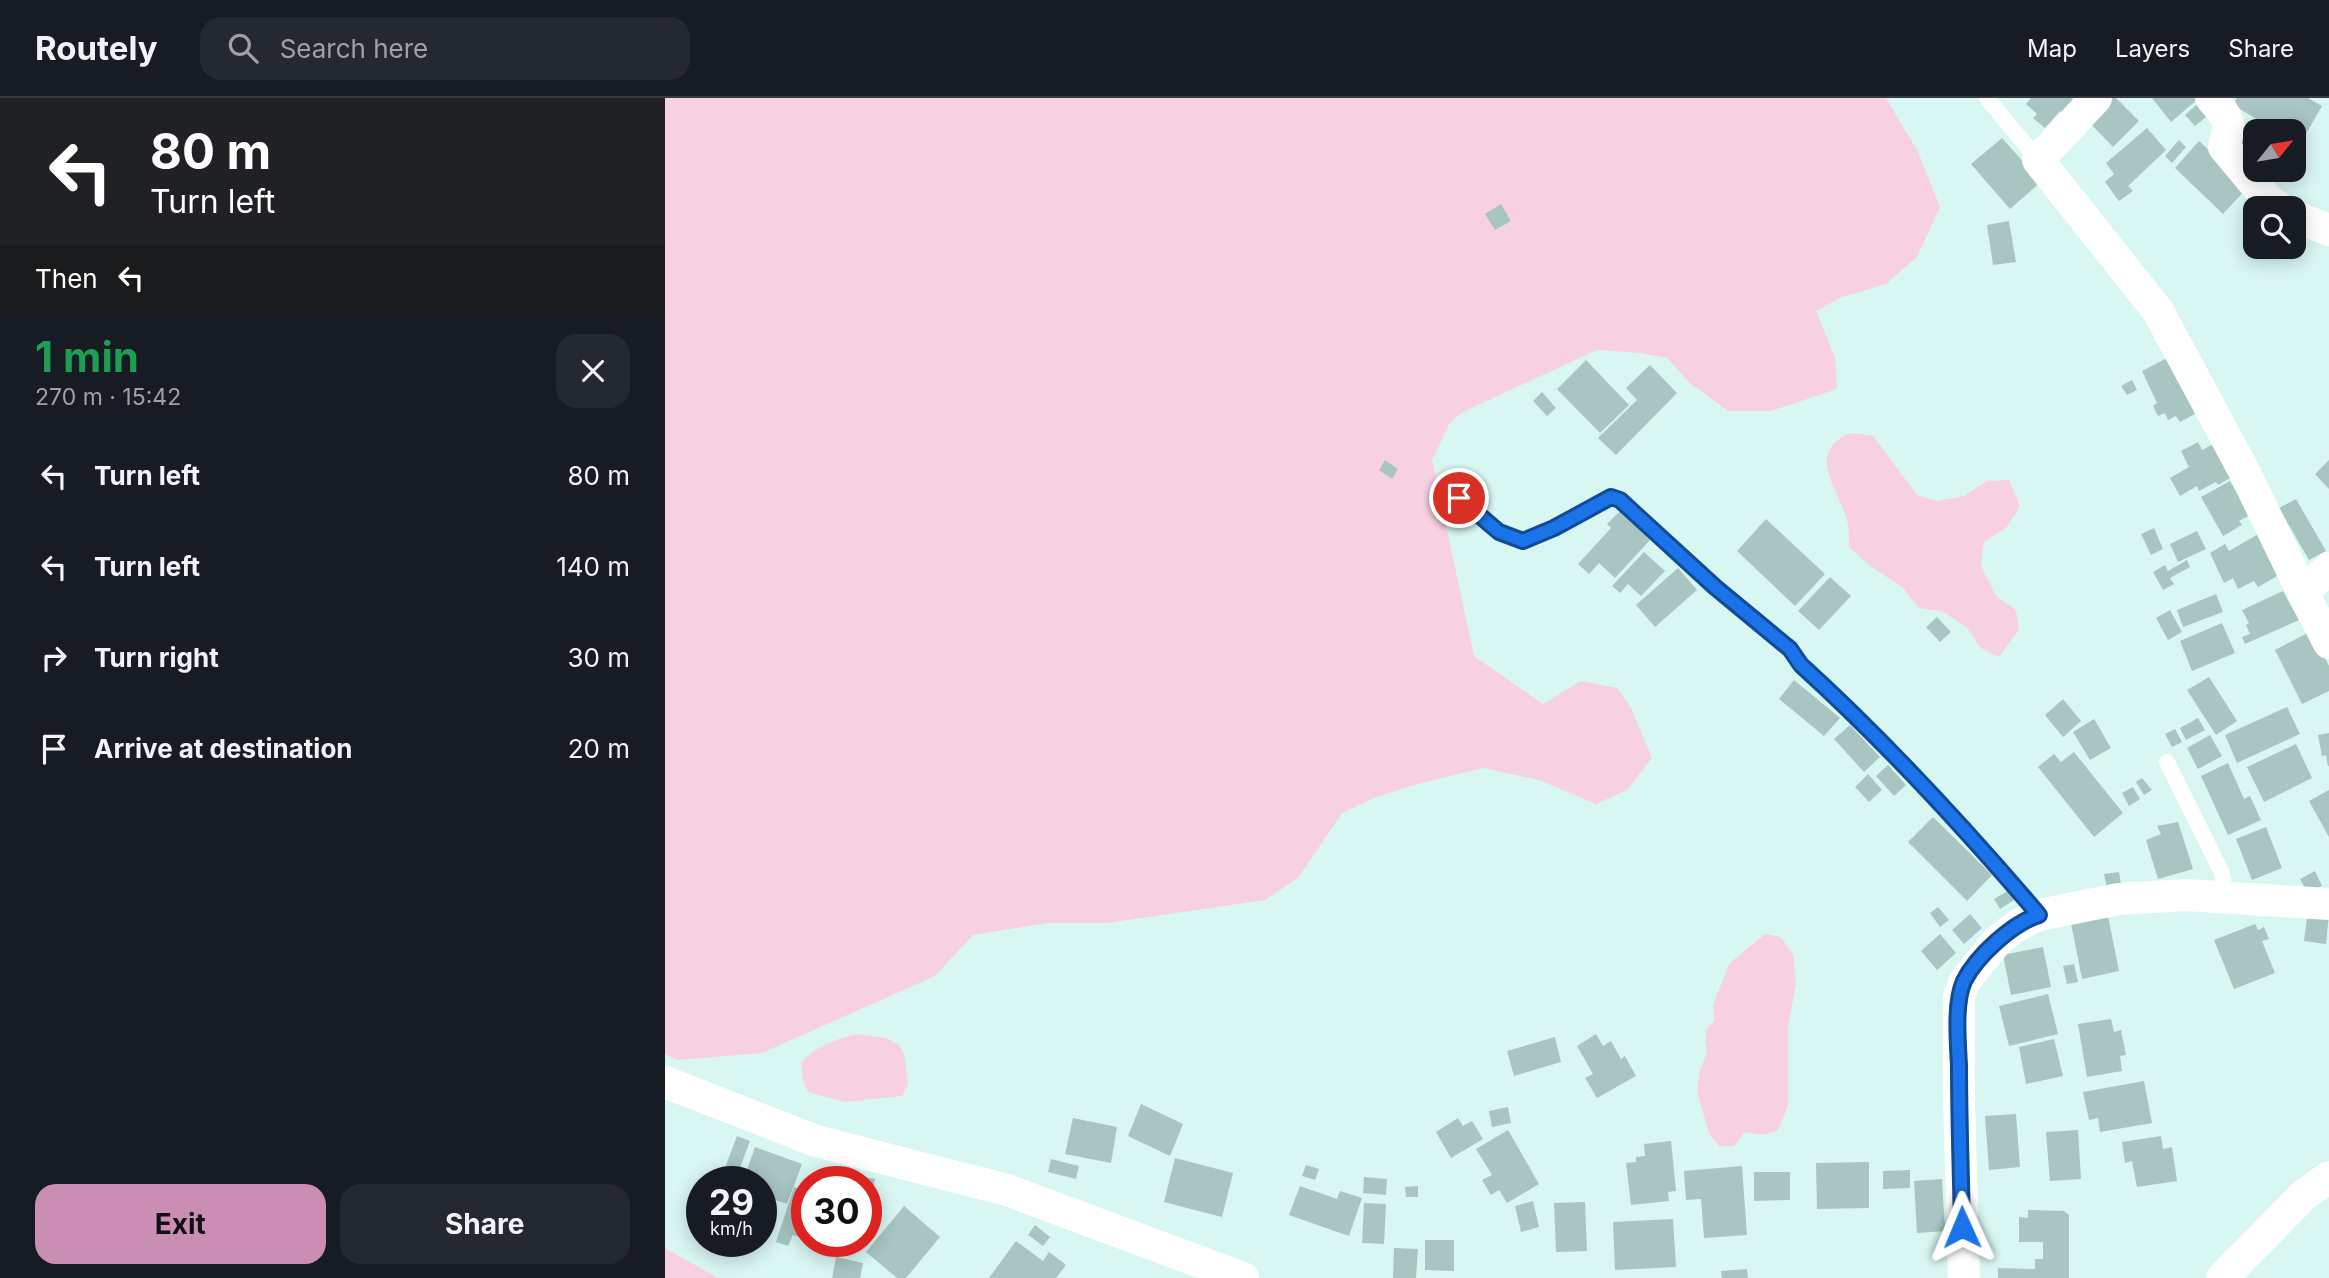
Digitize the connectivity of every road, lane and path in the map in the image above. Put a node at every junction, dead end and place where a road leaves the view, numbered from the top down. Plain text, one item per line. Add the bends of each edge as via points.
1 (1987, 98) edge
2 (2096, 98) edge
3 (2211, 98) edge
4 (2038, 160) junction
5 (2265, 196) edge
6 (2306, 220) edge
7 (2329, 229) edge
8 (1459, 498) dead end
9 (2329, 568) edge
10 (2303, 593) junction
11 (2329, 643) edge
12 (2167, 762) dead end
13 (2215, 897) junction
14 (2329, 904) edge
15 (2039, 915) junction
16 (665, 1082) edge
17 (2329, 1177) edge
18 (1243, 1278) edge
19 (1964, 1278) edge
20 (2222, 1278) edge

1 - 4 lane
2 - 4 street
3 - 5 street via 2231,126 2224,147
4 - 10 street via 2158,312 2245,471
6 - 7 street
8 - 15 lane via 1499,532 1523,541 1611,497 1620,500 1790,649 1897,757
9 - 10 street
10 - 11 street
12 - 13 lane via 2222,873
13 - 14 street
13 - 15 street via 2119,899
15 - 19 street via 1998,940 1964,982 1959,997
16 - 18 street via 816,1141 1007,1190
17 - 20 street via 2304,1195

